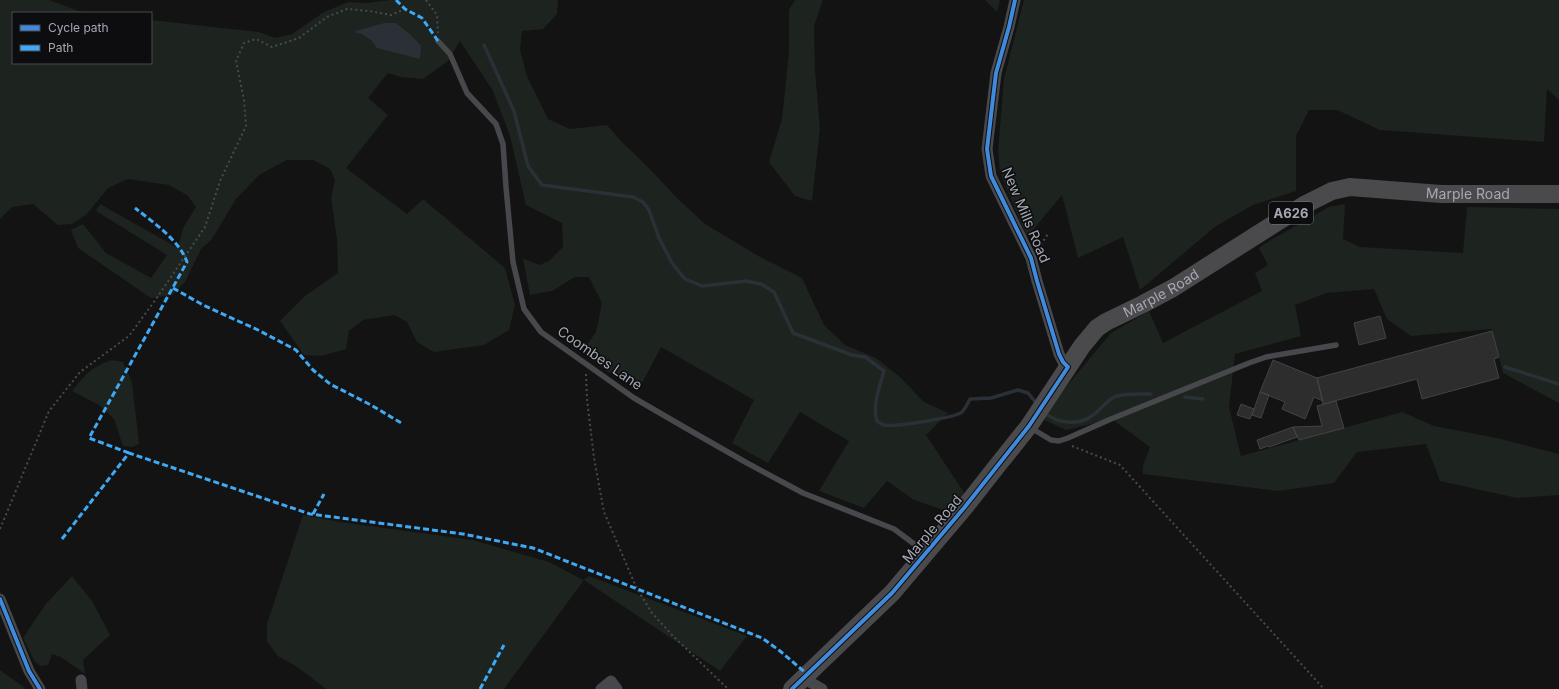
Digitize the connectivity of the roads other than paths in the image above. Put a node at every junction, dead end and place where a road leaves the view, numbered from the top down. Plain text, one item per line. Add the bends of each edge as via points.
1 (1015, 0) edge
2 (438, 41) road end
3 (1559, 194) edge
4 (1336, 345) dead end
5 (1068, 366) junction
6 (1033, 420) junction
7 (926, 553) junction
8 (0, 599) edge
9 (798, 684) edge
10 (40, 689) edge
11 (601, 689) edge
12 (617, 689) edge
13 (822, 689) edge

1 - 5 street, New Mills Road via 996,73 987,149 991,176 1031,258 1058,354
2 - 7 lane, Coombes Lane via 450,54 468,93 496,124 503,144 513,262 524,309 542,332 634,398 803,493 894,529
3 - 5 main road, Marple Road / A626 via 1441,194 1350,188 1332,191 1304,205 1173,288 1106,322 1082,346
4 - 6 lane via 1266,357 1059,441 1052,440
5 - 6 main road, Marple Road / A626
6 - 7 main road, Marple Road / A626
7 - 9 main road, Marple Road / A626 via 892,593
8 - 10 street via 28,671
9 - 13 street
11 - 12 street via 611,680

